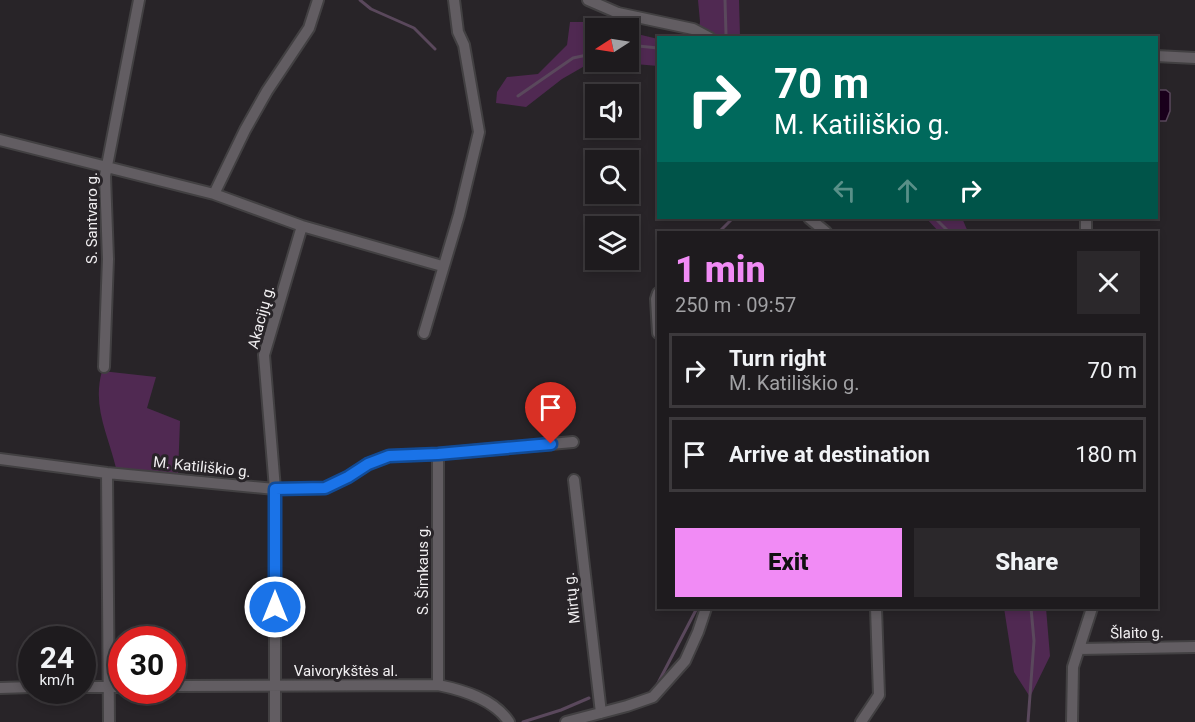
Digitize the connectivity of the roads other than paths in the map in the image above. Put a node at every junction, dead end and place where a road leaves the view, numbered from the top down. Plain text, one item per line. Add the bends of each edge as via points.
1 (139, 0) edge
2 (318, 0) edge
3 (454, 0) edge
4 (588, 0) edge
5 (706, 36) edge
6 (1158, 56) edge
7 (1195, 58) edge
8 (0, 140) edge
9 (107, 166) junction
10 (214, 194) junction
11 (809, 219) edge
12 (302, 226) junction
13 (825, 231) edge
14 (442, 267) junction
15 (657, 296) edge
16 (657, 316) edge
17 (424, 333) dead end
18 (104, 367) dead end
19 (573, 442) dead end
20 (438, 454) junction
21 (0, 459) edge
22 (107, 472) junction
23 (574, 480) dead end
24 (275, 489) junction
25 (706, 609) edge
26 (876, 609) edge
27 (1092, 609) edge
28 (1195, 647) edge
29 (1079, 649) junction
30 (438, 685) junction
31 (186, 686) edge
32 (275, 686) junction
33 (18, 687) edge
34 (96, 687) edge
35 (108, 687) joint
36 (0, 688) edge
37 (108, 704) edge
38 (601, 712) junction
39 (109, 722) edge
40 (275, 722) edge
41 (509, 722) edge
42 (566, 722) edge
43 (861, 722) edge
44 (1072, 722) edge

1 - 9 street, S. Santvaro g.
2 - 10 street via 309,28 267,91
3 - 14 street via 479,132
4 - 5 street via 618,13 693,29
6 - 7 street
8 - 9 street
9 - 10 street
9 - 18 street, S. Santvaro g.
10 - 12 street
11 - 13 street
12 - 14 street
12 - 24 street, Akacijų g. via 264,355
14 - 17 street
15 - 16 street
19 - 20 street, M. Katiliškio g.
20 - 24 street, M. Katiliškio g. via 389,456 325,488
20 - 30 street, S. Šimkaus g.
21 - 22 street, M. Katiliškio g.
22 - 24 street, M. Katiliškio g.
22 - 35 street
23 - 38 street, Mirtų g.
24 - 32 street, Akacijų g.
25 - 38 street via 684,661 653,697
26 - 43 street via 879,695
27 - 29 street
28 - 29 street, Šlaito g.
29 - 44 street via 1073,667
30 - 32 street, Vaivorykštės al.
30 - 41 street, Vaivorykštės al. via 476,696
31 - 32 street, Vaivorykštės al.
32 - 40 street, Akacijų g.
33 - 36 street
34 - 35 street
37 - 39 street
38 - 42 street

